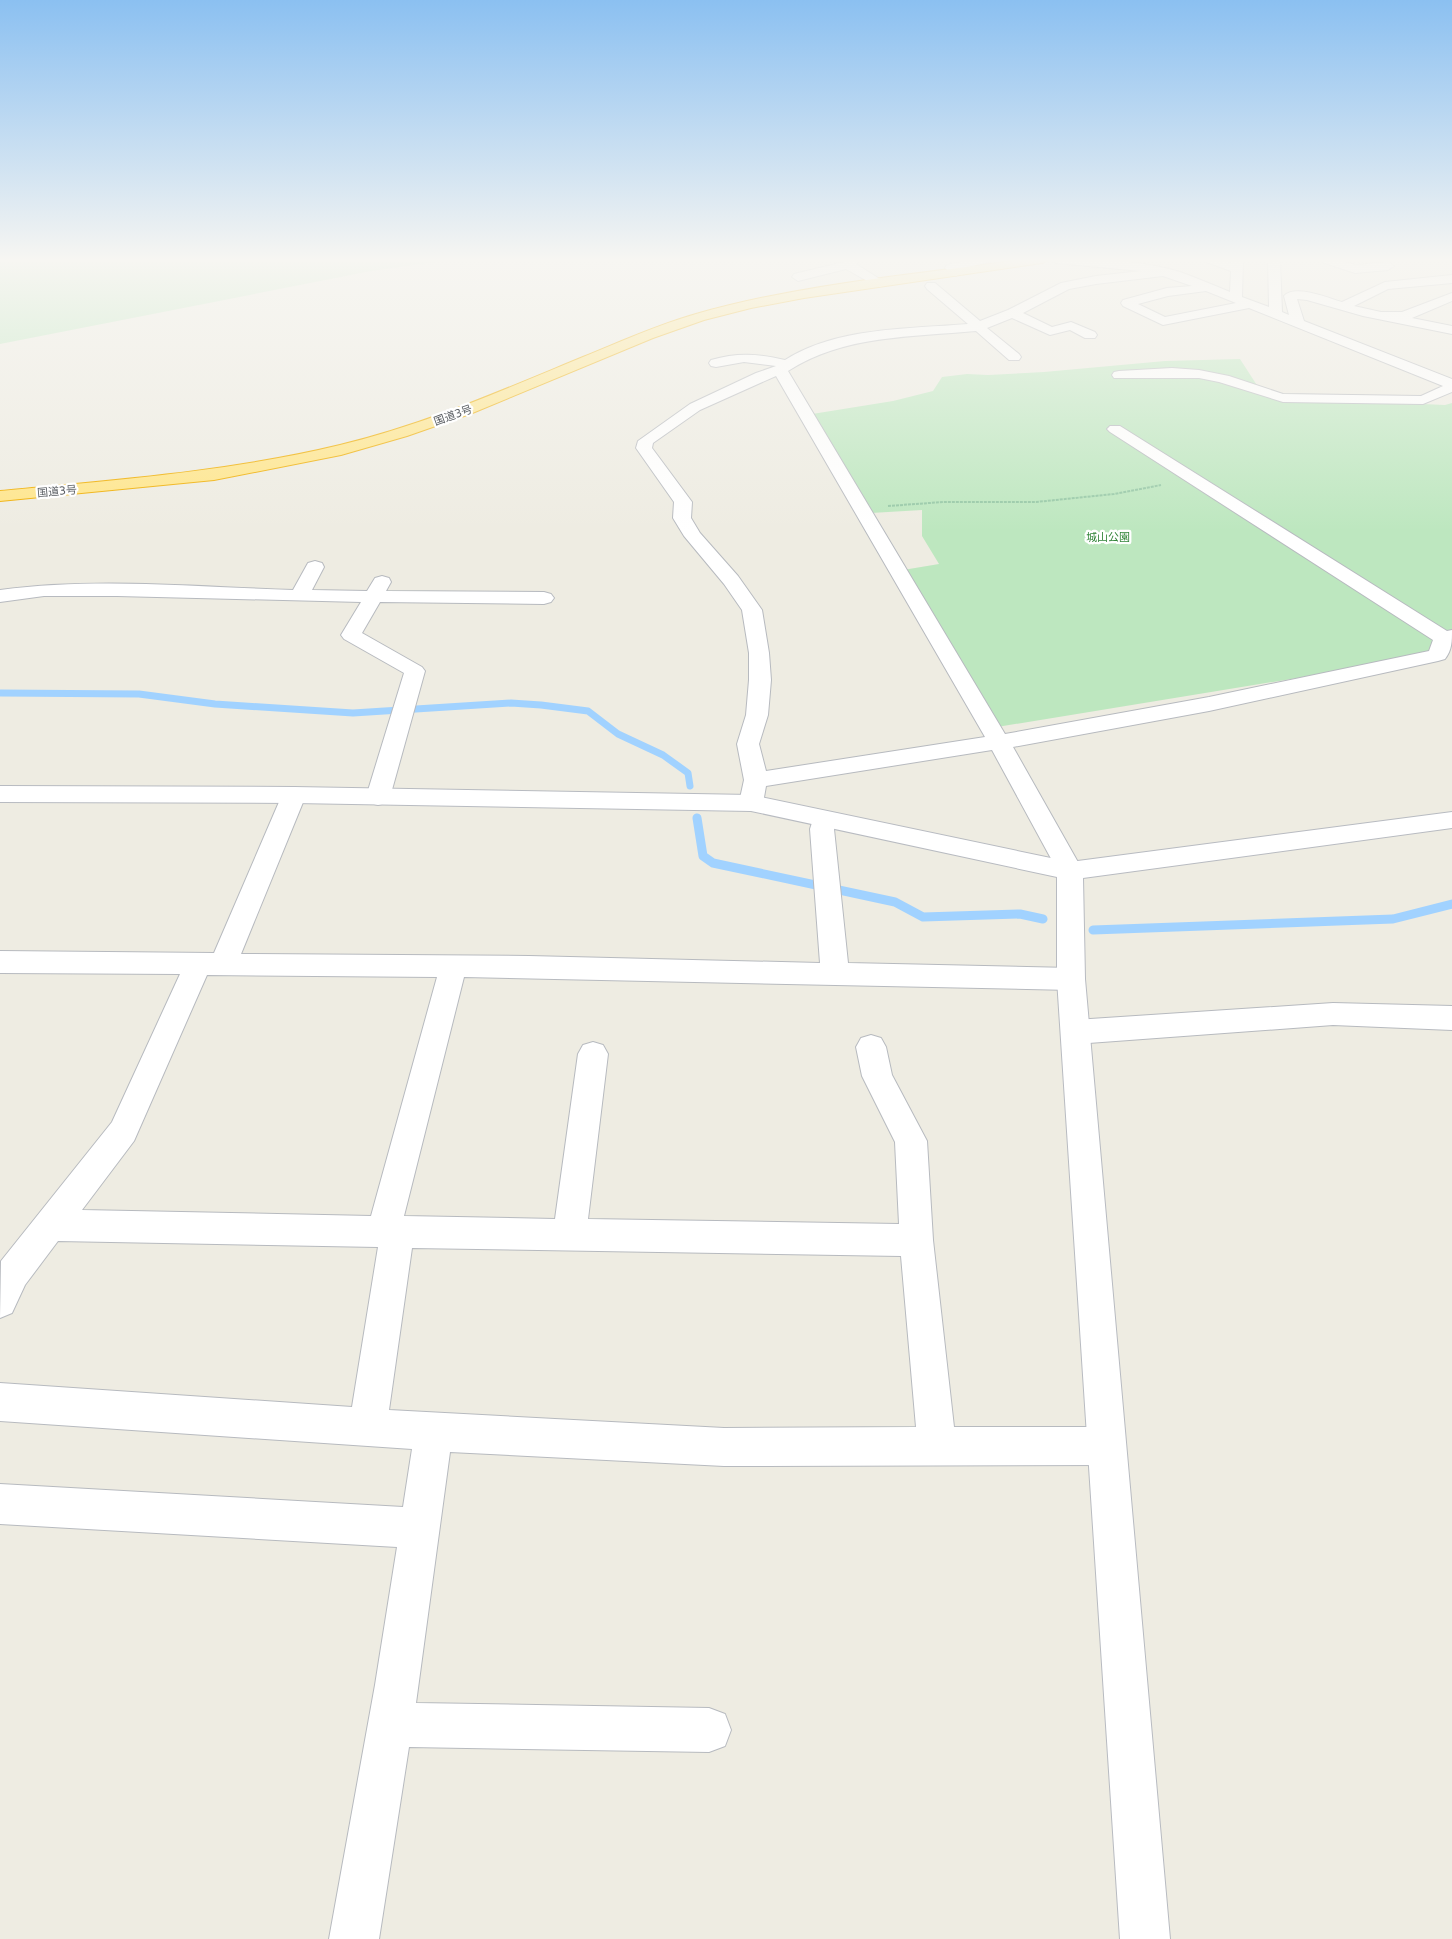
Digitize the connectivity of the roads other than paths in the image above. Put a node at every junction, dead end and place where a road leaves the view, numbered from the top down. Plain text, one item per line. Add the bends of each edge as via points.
1 (611, 350) edge
2 (814, 350) edge
3 (1006, 350) edge
4 (1368, 350) edge
5 (1014, 357) dead end
6 (716, 363) dead end
7 (784, 368) junction
8 (1120, 376) dead end
9 (1452, 385) edge
10 (1114, 429) dead end
11 (0, 496) edge
12 (315, 567) dead end
13 (379, 587) junction
14 (0, 596) edge
15 (299, 596) junction
16 (544, 598) dead end
17 (1448, 637) edge
18 (999, 742) junction
19 (753, 792) junction
20 (0, 794) edge
21 (294, 796) junction
22 (378, 797) junction
23 (824, 819) junction
24 (1452, 820) edge
25 (1070, 871) junction
26 (0, 962) edge
27 (210, 964) junction
28 (453, 967) junction
29 (835, 974) junction
30 (1071, 979) junction
31 (1452, 1018) edge
32 (1075, 1032) junction
33 (871, 1047) dead end
34 (593, 1054) dead end
35 (50, 1225) junction
36 (390, 1232) junction
37 (569, 1235) junction
38 (916, 1240) junction
39 (4, 1282) edge
40 (0, 1402) edge
41 (368, 1428) junction
42 (434, 1432) junction
43 (937, 1446) junction
44 (1107, 1446) junction
45 (0, 1504) edge
46 (420, 1528) junction
47 (390, 1724) junction
48 (709, 1730) dead end
49 (354, 1939) edge
50 (1145, 1939) edge

1 - 11 highway, 国道3号 via 465,411 341,450 214,475
2 - 7 street
3 - 5 street
4 - 9 street
6 - 7 street via 751,356
7 - 18 street via 860,508
7 - 19 street via 695,408 646,441 644,448 683,502 682,518 693,536 752,610 760,680 757,715 748,744
8 - 9 street via 1159,373 1201,375 1223,378 1262,394 1283,398 1423,400
10 - 17 street
12 - 15 street
13 - 15 street
13 - 16 street
13 - 22 street via 351,635 415,671
14 - 15 street via 44,590 117,590
17 - 18 street via 1438,655 1208,704
18 - 19 street
18 - 25 street
19 - 22 street
19 - 23 street
20 - 21 street
21 - 22 street
21 - 27 street
23 - 25 street
23 - 29 street via 822,830
24 - 25 street
25 - 30 street
26 - 27 street
27 - 28 street
27 - 35 street via 123,1131
28 - 29 street
28 - 36 street
29 - 30 street
30 - 32 street
31 - 32 street via 1333,1014
32 - 44 street
33 - 38 street via 877,1076 911,1141
34 - 37 street
35 - 36 street
35 - 39 street
36 - 37 street
36 - 41 street
37 - 38 street
38 - 43 street
40 - 41 street
41 - 42 street
42 - 43 street via 724,1447
42 - 46 street
43 - 44 street
44 - 50 street
45 - 46 street
46 - 47 street
47 - 48 street
47 - 49 street

